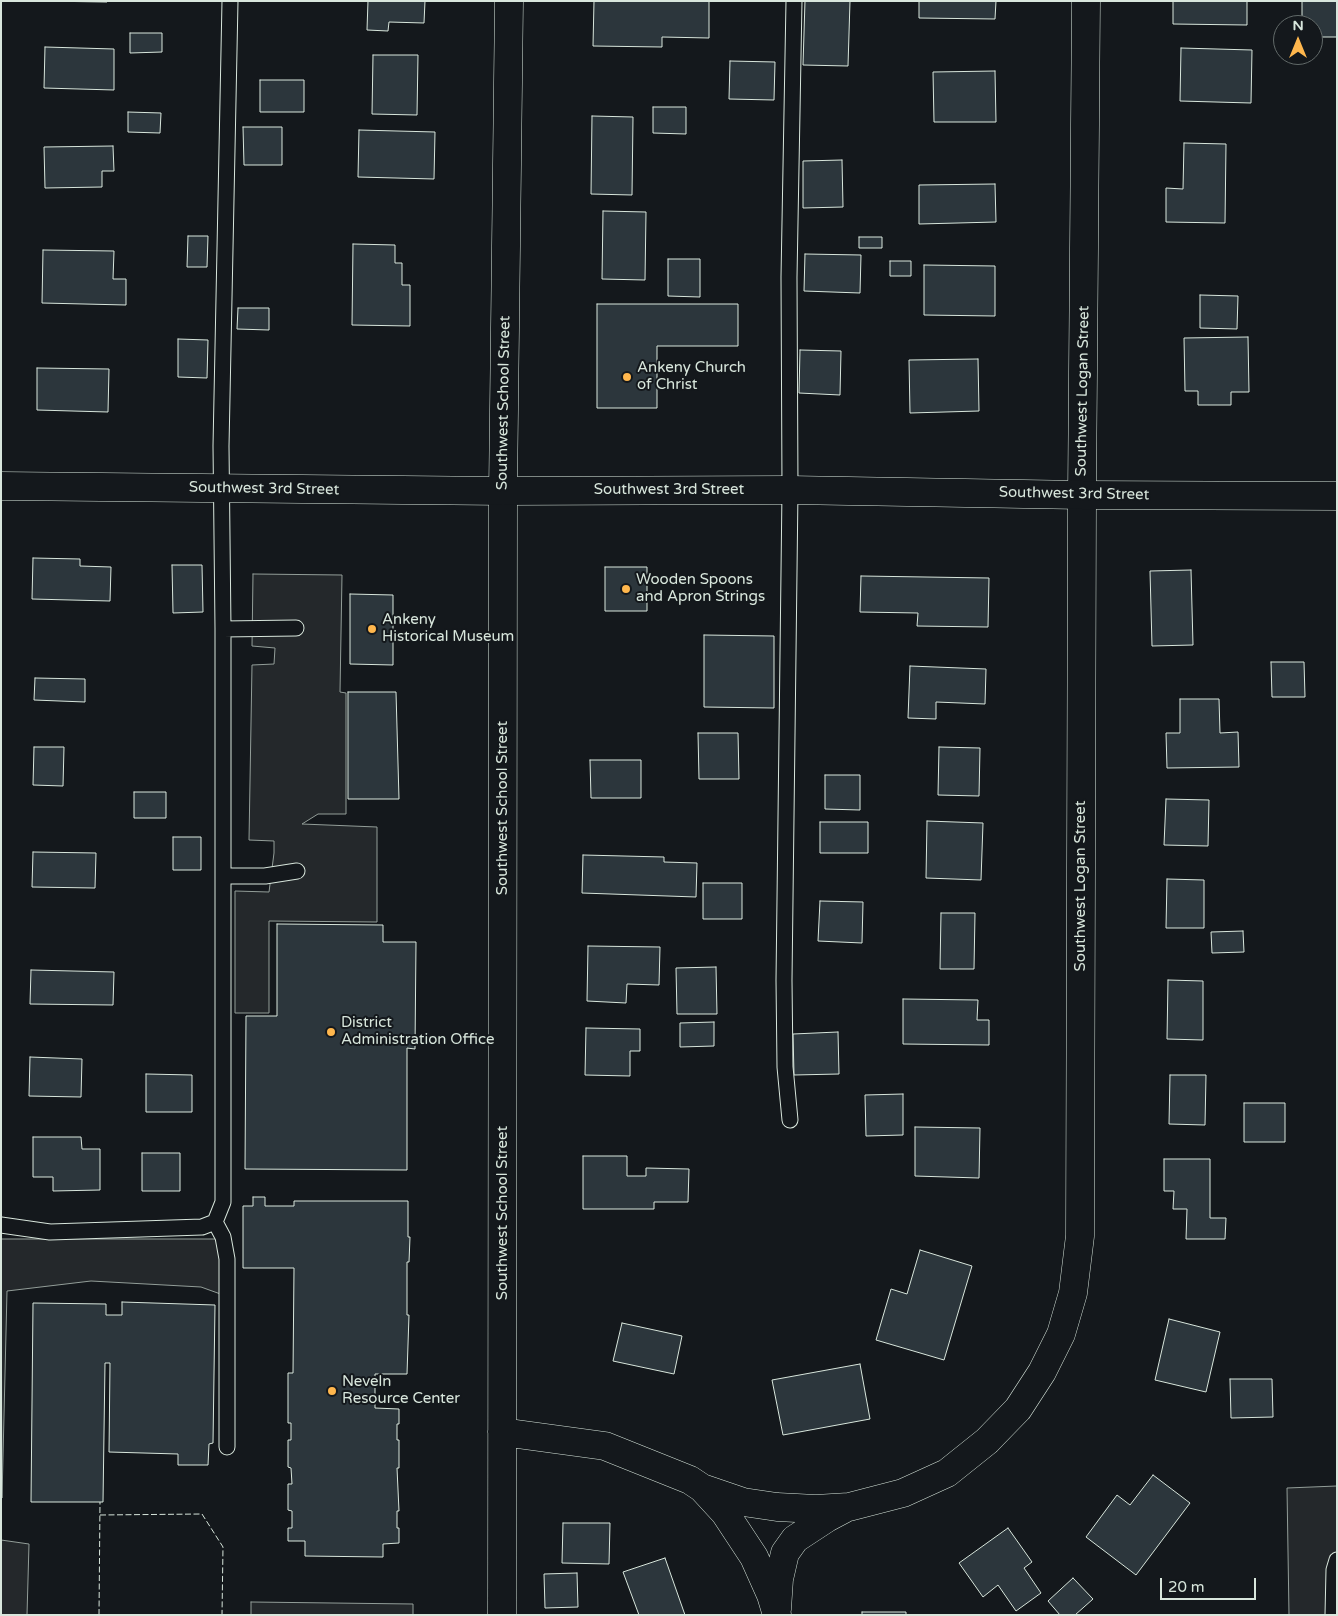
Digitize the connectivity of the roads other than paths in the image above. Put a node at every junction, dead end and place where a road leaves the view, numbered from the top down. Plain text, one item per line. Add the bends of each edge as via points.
1 (230, 1) edge
2 (509, 1) edge
3 (794, 1) edge
4 (1086, 1) edge
5 (1, 486) edge
6 (221, 489) junction
7 (790, 490) junction
8 (503, 491) junction
9 (1082, 495) junction
10 (1337, 496) edge
11 (296, 628) dead end
12 (223, 630) junction
13 (297, 871) dead end
14 (223, 876) junction
15 (790, 1120) dead end
16 (215, 1222) junction
17 (1, 1225) edge
18 (502, 1432) junction
19 (227, 1447) dead end
20 (702, 1488) junction
21 (849, 1507) junction
22 (1337, 1560) edge
23 (777, 1614) edge
24 (502, 1615) edge
25 (1333, 1615) edge

1 - 6 lane
2 - 8 street, Southwest School Street
3 - 7 lane via 789,277
4 - 9 street, Southwest Logan Street
5 - 6 street, Southwest 3rd Street
6 - 8 street, Southwest 3rd Street
6 - 12 lane
7 - 8 street, Southwest 3rd Street
7 - 9 street, Southwest 3rd Street
7 - 15 lane via 784,980 785,1067
8 - 18 street, Southwest School Street
9 - 10 street, Southwest 3rd Street
9 - 21 street, Southwest Logan Street via 1080,1236 1073,1293 1061,1334 1042,1372 1018,1409 987,1441 947,1473 903,1493
11 - 12 lane
12 - 14 lane
13 - 14 lane via 265,876
14 - 16 lane via 223,1202
16 - 17 lane via 202,1227 50,1232
16 - 19 lane via 223,1237 227,1259
18 - 20 street via 605,1446 690,1480
18 - 24 street, Southwest School Street
20 - 21 street, Southwest Logan Street via 743,1502 777,1507
20 - 23 street via 725,1512 754,1557
21 - 23 street via 795,1539 786,1553
22 - 25 lane

